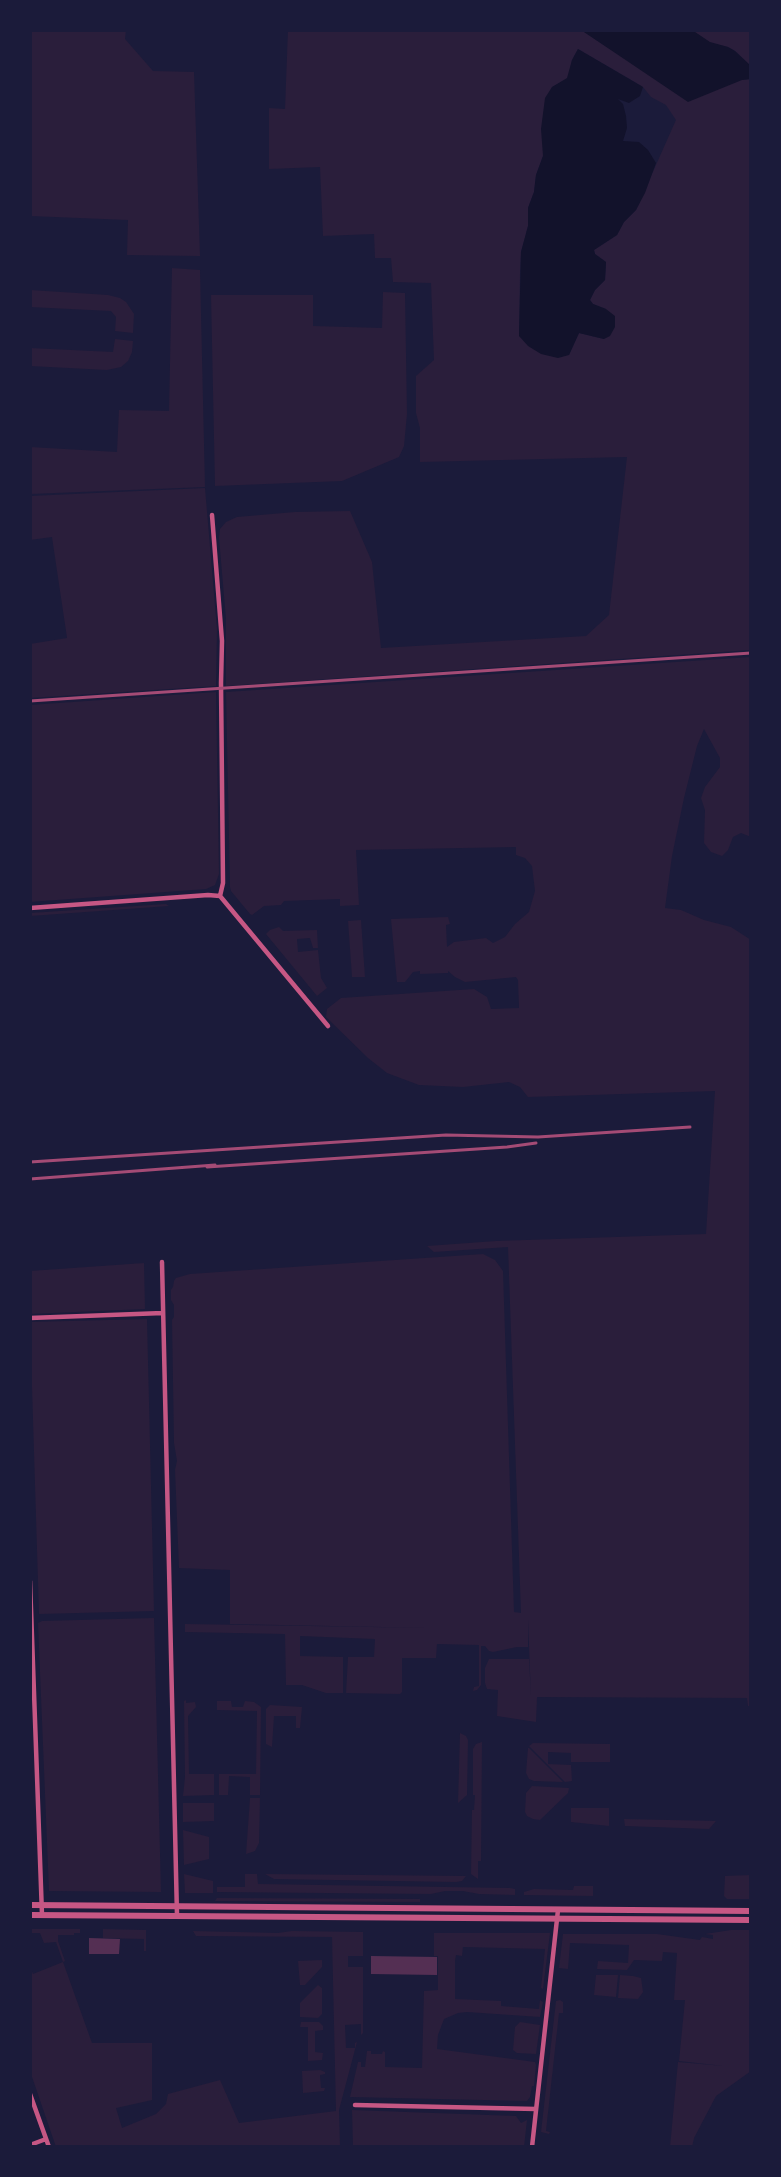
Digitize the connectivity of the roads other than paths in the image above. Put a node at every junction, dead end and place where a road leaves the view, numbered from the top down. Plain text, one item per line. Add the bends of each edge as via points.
1 (212, 515) dead end
2 (220, 896) junction
3 (30, 908) edge
4 (328, 1026) dead end
5 (162, 1262) dead end
6 (163, 1313) junction
7 (30, 1318) edge
8 (30, 1581) edge
9 (30, 1905) edge
10 (42, 1905) junction
11 (177, 1906) junction
12 (558, 1910) junction
13 (751, 1911) edge
14 (30, 1915) edge
15 (42, 1915) junction
16 (177, 1916) junction
17 (557, 1920) junction
18 (751, 1920) edge
19 (30, 2094) edge
20 (355, 2105) dead end
21 (536, 2109) junction
22 (46, 2139) junction
23 (30, 2145) edge
24 (49, 2147) edge
25 (532, 2147) edge

1 - 2 street via 222,641
2 - 3 street
2 - 4 street
5 - 6 street
6 - 7 street
6 - 11 street
8 - 10 street
9 - 10 street
10 - 11 street
10 - 15 street
11 - 12 street
11 - 16 street
12 - 13 street
12 - 17 street
14 - 15 street
15 - 16 street
16 - 17 street
17 - 18 street
17 - 21 street
19 - 22 street
20 - 21 street
21 - 25 street
22 - 23 street
22 - 24 street

